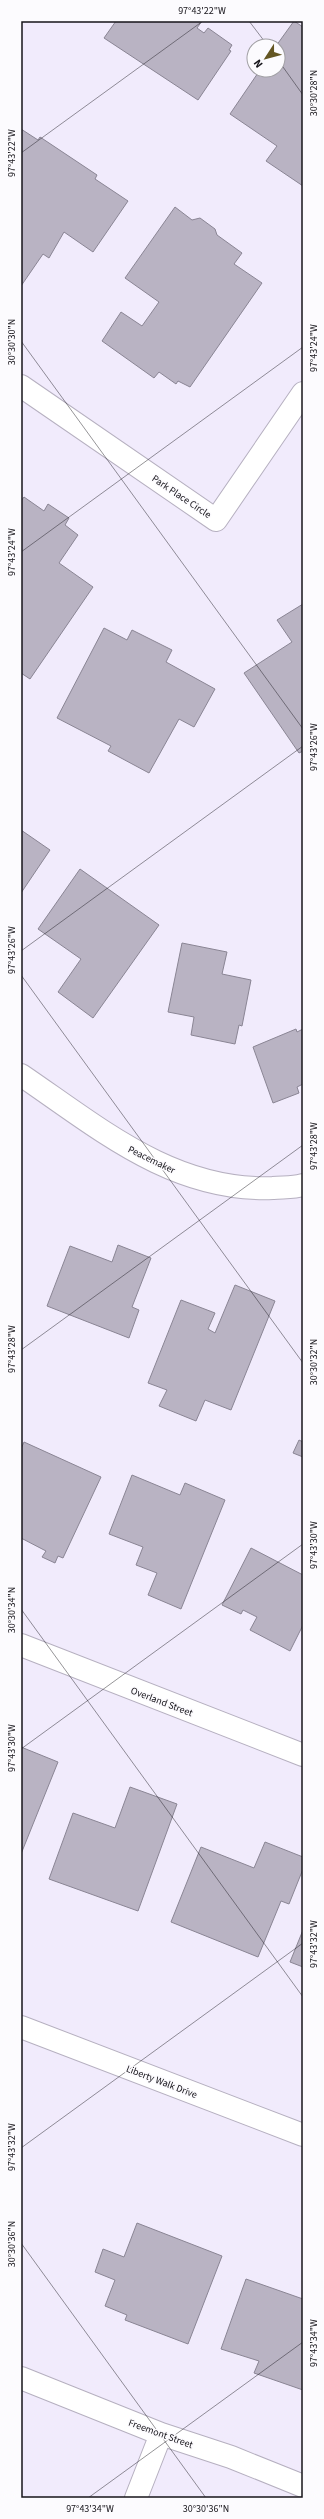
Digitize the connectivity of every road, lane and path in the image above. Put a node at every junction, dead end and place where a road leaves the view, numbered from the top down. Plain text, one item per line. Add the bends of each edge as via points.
1 (21, 386) edge
2 (303, 394) edge
3 (21, 1075) edge
4 (303, 1185) edge
5 (21, 1645) edge
6 (303, 1755) edge
7 (21, 2027) edge
8 (303, 2135) edge
9 (21, 2378) edge
10 (161, 2434) junction
11 (303, 2486) edge
12 (136, 2498) edge

1 - 2 street, Park Place Circle via 216,520
3 - 4 street, Peacemaker via 126,1146 173,1170 230,1187 248,1189
5 - 6 street, Overland Street
7 - 8 street, Liberty Walk Drive
9 - 10 street, Freemont Street
10 - 11 street, Freemont Street
10 - 12 street

